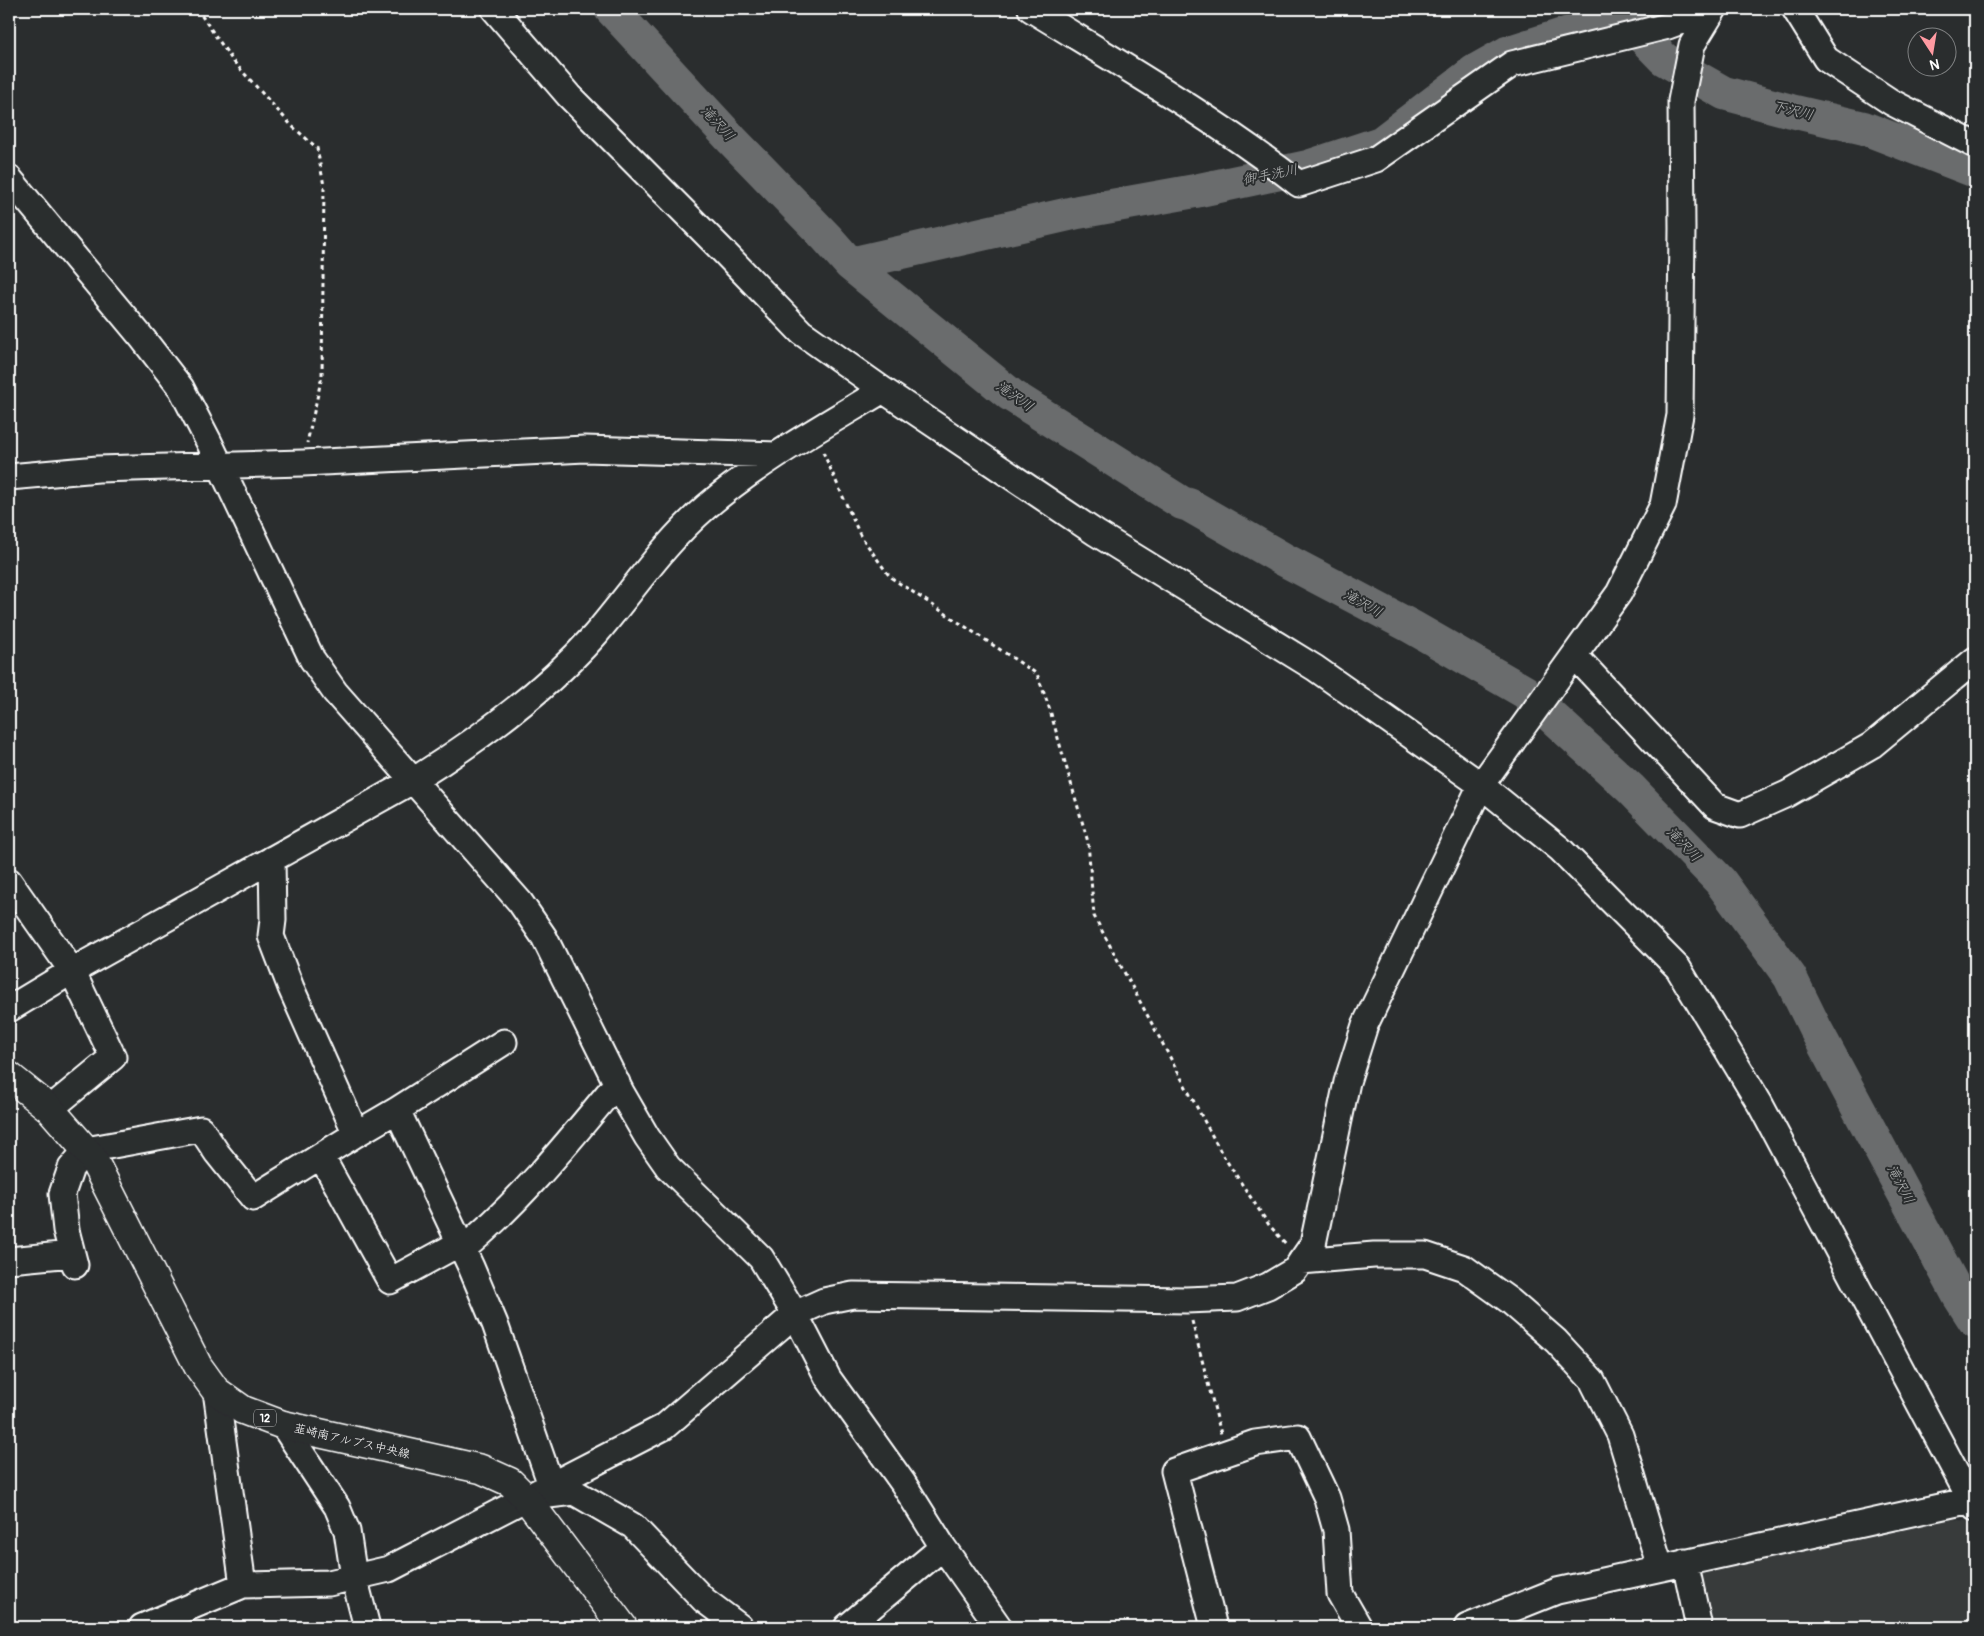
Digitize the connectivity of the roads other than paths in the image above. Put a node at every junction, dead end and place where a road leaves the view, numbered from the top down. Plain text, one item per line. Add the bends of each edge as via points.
1 (494, 9) edge
2 (1031, 9) edge
3 (1714, 9) edge
4 (1795, 9) edge
5 (1975, 145) edge
6 (9, 178) edge
7 (883, 390) junction
8 (776, 455) junction
9 (220, 465) junction
10 (9, 477) edge
11 (1975, 660) edge
12 (1569, 664) junction
13 (414, 780) junction
14 (1481, 785) junction
15 (272, 859) junction
16 (9, 881) edge
17 (72, 971) junction
18 (9, 1009) edge
19 (504, 1042) dead end
20 (9, 1076) edge
21 (617, 1083) junction
22 (50, 1109) junction
23 (397, 1110) junction
24 (356, 1134) junction
25 (86, 1150) junction
26 (321, 1156) junction
27 (461, 1246) junction
28 (9, 1260) edge
29 (1301, 1261) junction
30 (795, 1314) junction
31 (216, 1391) junction
32 (283, 1425) junction
33 (551, 1484) junction
34 (526, 1498) junction
35 (1973, 1504) edge
36 (942, 1547) junction
37 (1685, 1562) junction
38 (1660, 1567) junction
39 (354, 1577) junction
40 (243, 1585) junction
41 (142, 1627) edge
42 (367, 1627) edge
43 (623, 1627) edge
44 (740, 1627) edge
45 (847, 1627) edge
46 (999, 1627) edge
47 (1212, 1627) edge
48 (1359, 1627) edge
49 (1467, 1627) edge
50 (1699, 1627) edge

1 - 7 street via 569,96 801,332
2 - 3 street via 1159,88 1299,184 1376,159 1512,64 1668,26
3 - 12 street via 1692,45 1681,101 1680,415 1663,505 1619,594
4 - 5 street via 1826,59 1891,102
6 - 9 street via 181,388
7 - 8 street
7 - 14 street via 1096,533 1315,668
8 - 9 street via 585,449
8 - 13 street via 705,508 664,550 593,636 540,688 457,753
9 - 10 street via 98,469
9 - 13 street via 312,659 336,692
11 - 12 street via 1872,745 1787,794 1740,815 1715,806
12 - 14 street
13 - 15 street
13 - 21 street via 520,902 544,937
14 - 29 street via 1364,1024 1347,1082 1313,1244
14 - 35 street via 1560,849 1678,968 1760,1104
15 - 17 street
15 - 24 street via 271,936 290,988
16 - 17 street
17 - 18 street
17 - 22 street via 113,1057
19 - 23 street
20 - 22 main road, 韮崎南アルプス中央線 / 12
21 - 27 street via 546,1166 482,1233
21 - 30 street via 668,1167 761,1258
22 - 25 main road, 韮崎南アルプス中央線 / 12
23 - 24 street
23 - 27 street
24 - 26 street
25 - 26 street via 201,1129 252,1198
25 - 28 street via 70,1168 62,1194 66,1230 74,1260
25 - 31 main road, 韮崎南アルプス中央線 / 12 via 198,1366
26 - 27 street via 390,1281
27 - 33 street via 495,1324
29 - 30 street via 1294,1270 1268,1286 1237,1298 853,1296 824,1301
29 - 38 street via 1425,1255 1464,1268 1510,1301 1556,1341 1592,1380 1620,1435
30 - 33 street via 664,1427
30 - 36 street via 828,1378 903,1483
31 - 32 main road, 韮崎南アルプス中央線 / 12 via 243,1410
31 - 40 street
32 - 34 main road, 韮崎南アルプス中央線 / 12 via 481,1469 510,1482
32 - 39 street via 337,1507 347,1531
33 - 34 street
34 - 39 street via 389,1569
34 - 43 main road, 韮崎南アルプス中央線 / 12
34 - 44 street via 574,1492 633,1526 704,1600
35 - 37 street
36 - 45 street
36 - 46 street
37 - 38 street
37 - 50 street
38 - 49 street via 1557,1591
39 - 40 street via 329,1583
39 - 42 street
40 - 41 street
47 - 48 street via 1174,1471 1255,1444 1298,1437 1327,1498 1336,1530 1340,1594

